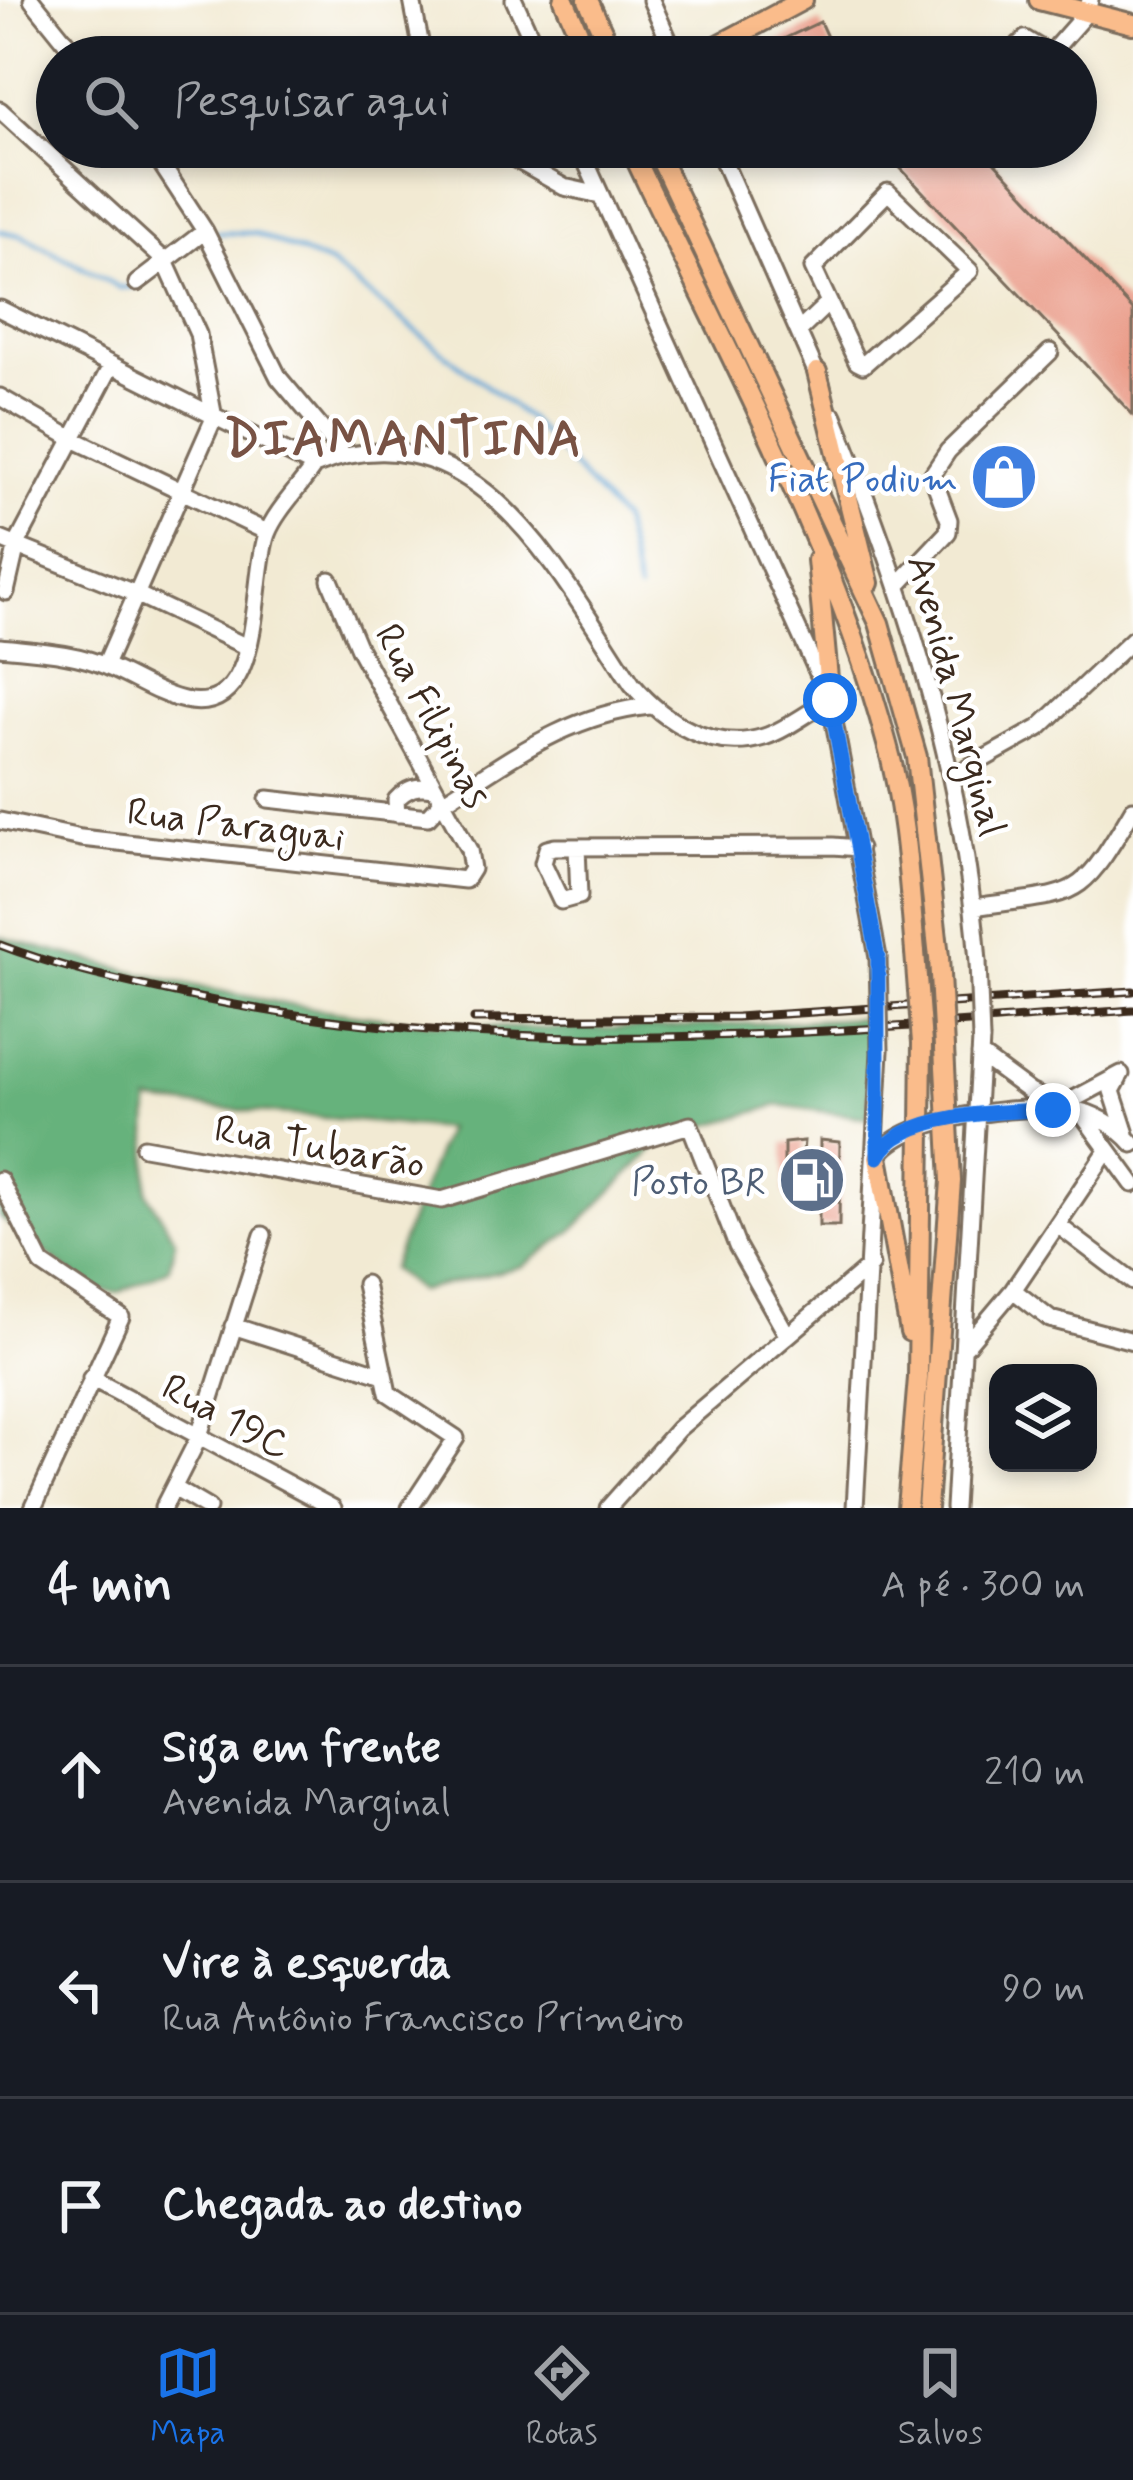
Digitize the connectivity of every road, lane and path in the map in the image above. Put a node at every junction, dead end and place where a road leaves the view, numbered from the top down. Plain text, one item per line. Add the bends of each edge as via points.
1 (32, 0) edge
2 (412, 0) edge
3 (514, 0) edge
4 (564, 0) edge
5 (588, 0) edge
6 (803, 0) edge
7 (1039, 0) edge
8 (654, 2) edge
9 (1088, 6) edge
10 (1133, 24) edge
11 (61, 36) edge
12 (419, 36) edge
13 (530, 36) edge
14 (580, 36) edge
15 (604, 36) edge
16 (668, 36) edge
17 (735, 36) edge
18 (1066, 36) edge
19 (0, 110) edge
20 (36, 143) edge
21 (63, 168) edge
22 (164, 168) edge
23 (531, 168) edge
24 (588, 168) edge
25 (640, 168) edge
26 (665, 168) edge
27 (727, 168) edge
28 (600, 195) junction
29 (205, 231) junction
30 (165, 261) junction
31 (137, 283) dead end
32 (827, 304) junction
33 (0, 308) edge
34 (801, 329) junction
35 (1050, 352) dead end
36 (110, 368) junction
37 (817, 372) junction
38 (0, 397) edge
39 (214, 418) junction
40 (71, 438) junction
41 (343, 454) junction
42 (314, 466) junction
43 (183, 494) junction
44 (267, 532) junction
45 (8, 541) edge
46 (815, 544) junction
47 (330, 580) dead end
48 (897, 586) junction
49 (6, 592) dead end
50 (134, 592) junction
51 (879, 623) junction
52 (1133, 639) edge
53 (0, 647) edge
54 (247, 647) junction
55 (105, 665) junction
56 (830, 700) junction
57 (650, 706) junction
58 (953, 776) junction
59 (436, 795) junction
60 (268, 799) dead end
61 (1133, 809) edge
62 (397, 814) junction
63 (0, 821) edge
64 (577, 847) dead end
65 (859, 848) junction
66 (465, 880) joint
67 (974, 907) junction
68 (980, 1047) junction
69 (1070, 1109) junction
70 (980, 1116) junction
71 (947, 1119) junction
72 (921, 1126) junction
73 (1130, 1140) edge
74 (144, 1147) dead end
75 (1107, 1151) junction
76 (878, 1157) junction
77 (0, 1180) edge
78 (1133, 1184) edge
79 (1059, 1226) junction
80 (263, 1234) dead end
81 (871, 1265) junction
82 (1133, 1282) edge
83 (365, 1284) dead end
84 (1013, 1289) junction
85 (233, 1326) junction
86 (786, 1333) junction
87 (1133, 1341) edge
88 (966, 1346) junction
89 (384, 1375) junction
90 (91, 1378) junction
91 (918, 1378) junction
92 (198, 1439) junction
93 (174, 1488) junction
94 (33, 1508) edge
95 (163, 1508) edge
96 (208, 1508) edge
97 (333, 1508) edge
98 (410, 1508) edge
99 (608, 1508) edge
100 (855, 1508) edge
101 (907, 1508) edge
102 (927, 1508) edge
103 (954, 1508) edge

1 - 11 street
2 - 12 street
3 - 13 street
4 - 14 main road
5 - 15 main road
6 - 17 main road
7 - 9 main road
8 - 16 street
9 - 10 main road
9 - 18 street
19 - 20 street
21 - 30 street
22 - 29 street
23 - 28 street
24 - 28 street
25 - 46 main road
26 - 51 main road
27 - 34 street, Avenida Marginal
28 - 56 street
29 - 30 street
29 - 41 street via 279,378
30 - 31 street
30 - 39 street via 198,334
32 - 32 street via 863,365 970,271 888,192 812,268
32 - 34 street
33 - 36 street
34 - 37 street, Avenida Marginal
35 - 48 street via 932,475 948,532
36 - 39 street
36 - 40 street
37 - 48 street, Avenida Marginal
37 - 51 main road
38 - 40 street
39 - 42 street
39 - 43 street
40 - 43 street
40 - 45 street
41 - 42 street
41 - 57 street via 412,455 453,467 538,539
42 - 44 street
43 - 44 street
43 - 50 street
44 - 54 street
45 - 49 street
45 - 50 street
46 - 56 main road
46 - 72 main road, bridge via 865,668 903,820
47 - 59 street, Rua Filipinas
48 - 58 street, Avenida Marginal
50 - 54 street
50 - 55 street
51 - 71 main road, bridge via 917,757 940,957
52 - 58 street via 1039,728
53 - 55 street
54 - 55 street via 238,681 202,702 169,696
56 - 57 street via 764,737 721,740 693,734
56 - 65 street
57 - 59 street via 566,725
58 - 67 street, Avenida Marginal
59 - 62 street via 428,817
59 - 62 street via 418,785 403,792
59 - 66 street, Rua Filipinas via 469,850
60 - 62 street
61 - 67 street via 1079,888
63 - 66 street, Rua Paraguai via 81,838
64 - 65 street
65 - 76 street, bridge via 878,958
67 - 68 street, Avenida Marginal, bridge
68 - 69 street
68 - 70 street, Avenida Marginal
69 - 70 street
69 - 73 street
69 - 73 street via 1121,1074 1112,1091
69 - 75 street
70 - 71 street
70 - 88 street, Avenida Marginal
71 - 72 street
71 - 102 main road via 945,1306
72 - 76 street via 886,1143
72 - 91 main road
74 - 86 street, Rua Tubarão via 442,1200 690,1125 737,1246
75 - 78 street
75 - 79 street
76 - 81 street
76 - 91 main road
77 - 90 street via 42,1264 121,1317
79 - 82 street
79 - 84 street
80 - 85 street
81 - 86 street
81 - 100 street
83 - 89 street
84 - 87 street via 1050,1318
84 - 88 street
85 - 89 street
85 - 92 street
86 - 99 street via 678,1429
88 - 103 street, Avenida Marginal
89 - 98 street via 388,1393 456,1438
90 - 92 street, Rua 19C
90 - 94 street
91 - 101 main road
92 - 93 street
92 - 97 street, Rua 19C
93 - 95 street
93 - 96 street

